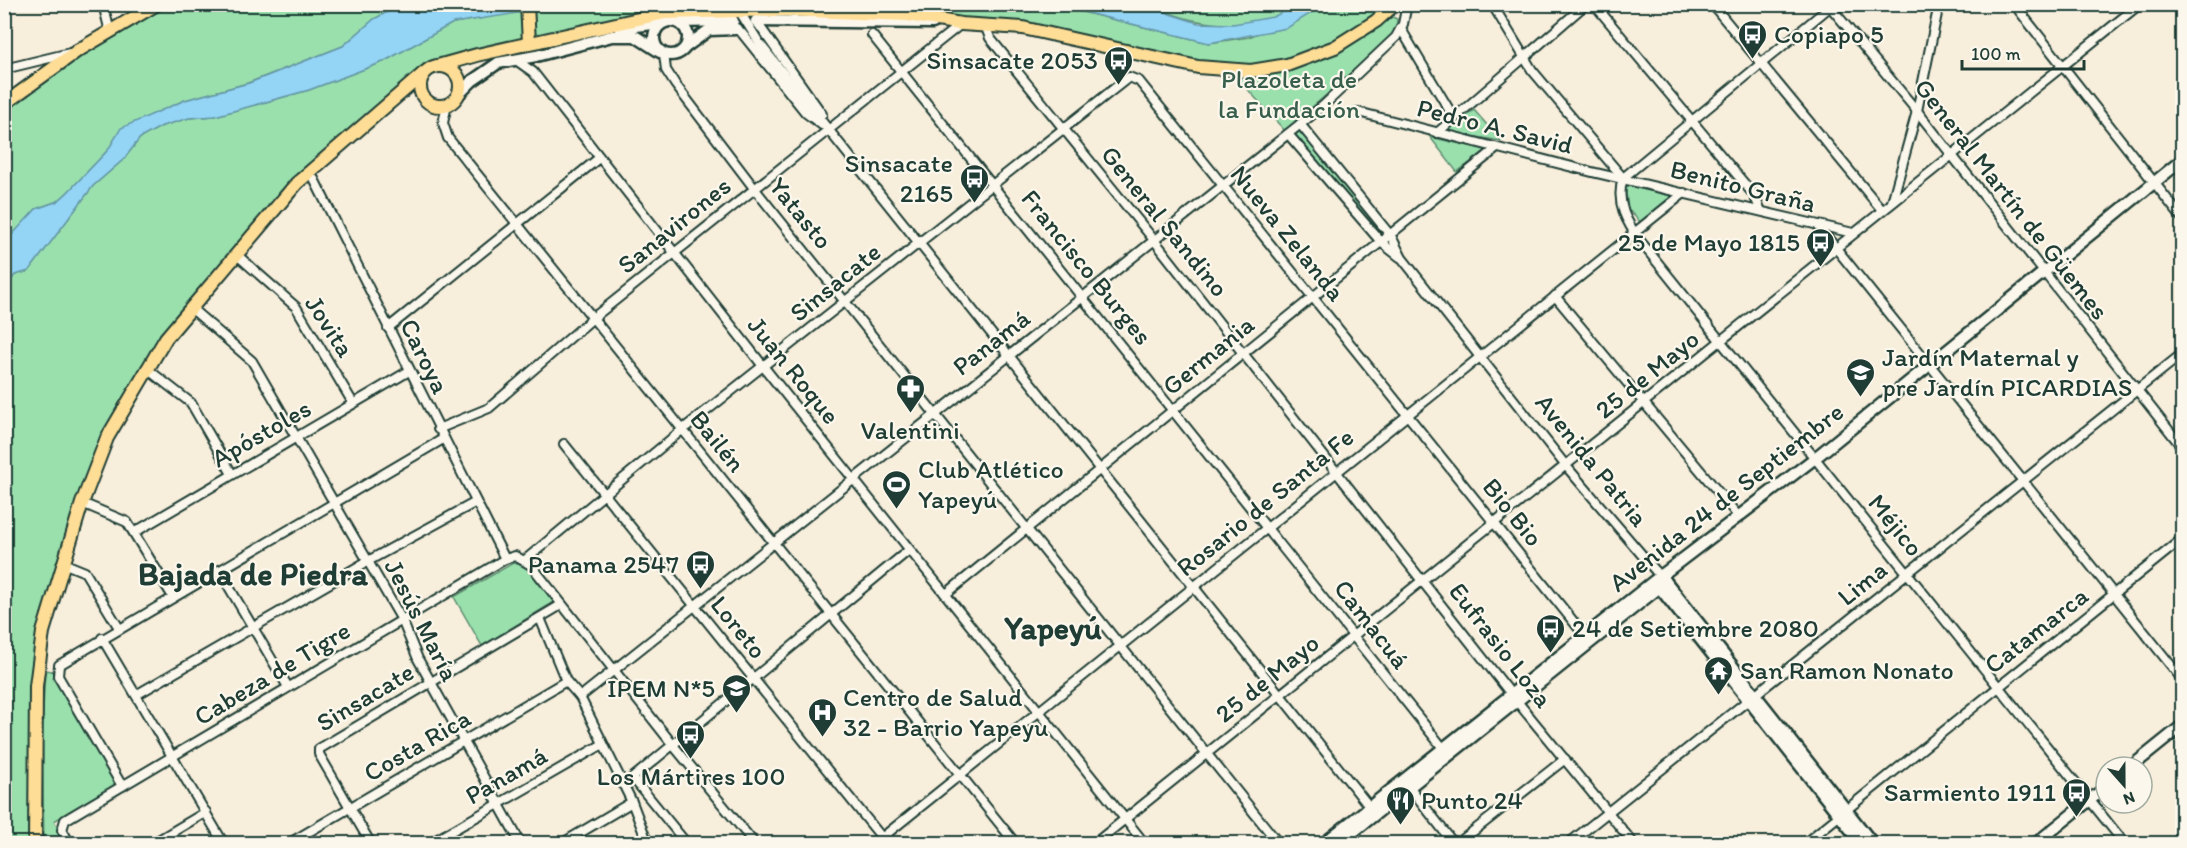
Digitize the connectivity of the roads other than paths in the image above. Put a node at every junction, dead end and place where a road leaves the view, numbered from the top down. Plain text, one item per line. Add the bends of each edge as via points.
1 (103, 4) edge
2 (157, 4) edge
3 (527, 4) edge
4 (1395, 4) edge
5 (1407, 4) edge
6 (1492, 4) edge
7 (1586, 4) edge
8 (1594, 4) edge
9 (1712, 4) edge
10 (1939, 4) edge
11 (2014, 4) edge
12 (2140, 4) edge
13 (1830, 5) edge
14 (736, 14) edge
15 (756, 21) joint
16 (678, 22) junction
17 (661, 23) junction
18 (961, 24) junction
19 (985, 25) junction
20 (1401, 29) junction
21 (110, 32) junction
22 (573, 33) junction
23 (872, 35) dead end
24 (529, 43) junction
25 (687, 46) junction
26 (77, 51) junction
27 (662, 53) junction
28 (514, 59) junction
29 (1524, 59) junction
30 (1762, 64) junction
31 (2063, 66) junction
32 (4, 69) edge
33 (429, 70) junction
34 (902, 72) junction
35 (1135, 77) joint
36 (458, 95) junction
37 (4, 104) edge
38 (447, 105) junction
39 (1917, 111) junction
40 (1358, 112) dead end
41 (1454, 118) junction
42 (1691, 123) junction
43 (1300, 124) junction
44 (1062, 128) junction
45 (829, 129) junction
46 (1437, 133) junction
47 (1288, 134) junction
48 (1497, 148) junction
49 (1950, 156) junction
50 (599, 158) junction
51 (2182, 160) edge
52 (308, 172) junction
53 (1623, 178) junction
54 (2155, 182) junction
55 (992, 183) junction
56 (1222, 185) junction
57 (754, 188) junction
58 (1684, 193) junction
59 (1892, 202) junction
60 (1882, 210) junction
61 (1761, 211) junction
62 (2182, 218) edge
63 (516, 223) junction
64 (1819, 227) junction
65 (1634, 233) junction
66 (1853, 233) junction
67 (1391, 236) junction
68 (1154, 240) junction
69 (918, 242) junction
70 (1382, 243) junction
71 (1836, 247) junction
72 (674, 253) junction
73 (236, 254) junction
74 (1402, 258) junction
75 (2043, 272) junction
76 (1083, 296) junction
77 (1555, 296) junction
78 (1313, 297) junction
79 (845, 301) junction
80 (192, 309) junction
81 (593, 318) junction
82 (388, 328) junction
83 (1720, 342) junction
84 (1244, 353) junction
85 (2182, 354) edge
86 (1009, 355) junction
87 (1480, 357) junction
88 (1931, 365) junction
89 (763, 366) junction
90 (146, 368) junction
91 (409, 371) junction
92 (2137, 390) junction
93 (353, 403) junction
94 (1645, 403) junction
95 (1174, 410) junction
96 (934, 414) junction
97 (1408, 414) junction
98 (438, 429) junction
99 (682, 430) junction
100 (296, 438) junction
101 (443, 439) junction
102 (564, 444) dead end
103 (2182, 447) edge
104 (1815, 458) junction
105 (1566, 466) junction
106 (1101, 469) junction
107 (1337, 471) junction
108 (232, 474) junction
109 (853, 479) junction
110 (2024, 481) junction
111 (605, 494) junction
112 (476, 502) junction
113 (82, 503) junction
114 (334, 503) junction
115 (1739, 516) junction
116 (1495, 523) junction
117 (1268, 527) junction
118 (1026, 529) junction
119 (135, 532) junction
120 (2182, 539) edge
121 (773, 543) junction
122 (909, 550) junction
123 (505, 559) junction
124 (525, 560) junction
125 (368, 561) junction
126 (63, 562) junction
127 (219, 570) junction
128 (1908, 573) junction
129 (1423, 580) junction
130 (1660, 581) junction
131 (1194, 586) junction
132 (946, 594) junction
133 (2115, 594) junction
134 (173, 597) junction
135 (561, 605) junction
136 (694, 605) junction
137 (832, 616) junction
138 (540, 618) junction
139 (402, 620) junction
140 (119, 628) junction
141 (254, 628) junction
142 (1355, 635) junction
143 (1585, 636) junction
144 (102, 638) junction
145 (1120, 645) junction
146 (614, 670) junction
147 (754, 679) junction
148 (2182, 679) edge
149 (566, 681) junction
150 (430, 682) junction
151 (1999, 685) junction
152 (288, 687) junction
153 (1281, 694) junction
154 (136, 695) junction
155 (580, 697) junction
156 (1754, 697) junction
157 (1515, 698) junction
158 (1039, 711) junction
159 (2182, 726) edge
160 (462, 744) junction
161 (603, 744) junction
162 (673, 745) junction
163 (1443, 748) junction
164 (1206, 753) junction
165 (2146, 755) edge
166 (173, 757) junction
167 (1565, 759) junction
168 (960, 774) junction
169 (633, 778) junction
170 (1406, 783) junction
171 (624, 785) junction
172 (122, 786) junction
173 (2094, 797) edge
174 (2090, 800) junction
175 (632, 802) junction
176 (498, 804) junction
177 (349, 808) junction
178 (1372, 810) junction
179 (206, 812) junction
180 (1607, 812) junction
181 (1843, 812) junction
182 (1126, 819) junction
183 (885, 840) edge
184 (35, 843) edge
185 (70, 843) edge
186 (153, 843) edge
187 (224, 843) edge
188 (288, 843) edge
189 (370, 843) edge
190 (429, 843) edge
191 (521, 843) edge
192 (561, 843) edge
193 (648, 843) edge
194 (687, 843) edge
195 (755, 843) edge
196 (874, 843) edge
197 (1016, 843) edge
198 (1094, 843) edge
199 (1145, 843) edge
200 (1279, 843) edge
201 (1323, 843) edge
202 (1338, 843) edge
203 (1455, 843) edge
204 (1568, 843) edge
205 (1634, 843) edge
206 (1804, 843) edge
207 (1862, 843) edge
208 (1873, 843) edge
209 (2035, 843) edge
210 (2126, 843) edge

1 - 21 street
2 - 21 main road
3 - 24 main road
4 - 19 main road via 1335,47 1287,65 1251,71 1198,68 1045,32
5 - 20 street, Panamá
6 - 29 street
7 - 29 street
8 - 42 street
9 - 30 street
10 - 39 street
11 - 31 street
12 - 31 street, 25 de Mayo
13 - 30 street
13 - 39 street, General Martín de Güemes
14 - 16 main road
14 - 18 main road via 908,15
14 - 22 main road via 665,13
14 - 25 main road
14 - 45 street
14 - 45 street via 741,32 806,113
15 - 18 main road
15 - 45 street
16 - 17 main road
16 - 25 main road via 686,30
17 - 22 main road
17 - 27 main road via 653,38
18 - 19 main road
18 - 34 street, Sanavirones
19 - 44 street, General Sandino via 990,38
20 - 41 street
20 - 43 street, Panamá via 1390,45
21 - 26 main road
22 - 24 main road
23 - 34 street, Francisco Burges
24 - 33 main road
25 - 27 main road via 680,54
26 - 32 street
26 - 37 main road
27 - 28 main road via 635,36 618,35
27 - 57 street, Yatasto via 675,84
28 - 36 main road via 492,66
28 - 50 street, Juan Roque via 533,72
29 - 41 street
29 - 53 street
30 - 42 street
30 - 60 street
31 - 49 street, 25 de Mayo
31 - 54 street
33 - 36 main road via 447,67 457,75
33 - 38 main road via 420,85 423,98 434,105
33 - 52 main road
34 - 45 street, Sanavirones
34 - 55 street, Francisco Burges
35 - 44 street, Sinsacate via 1124,78
35 - 56 street, Nueva Zelanda
36 - 38 main road
38 - 63 street, Bailén via 444,132
39 - 49 street, General Martín de Güemes
39 - 59 street
40 - 46 street, Pedro A. Savid
41 - 46 street
42 - 53 street
42 - 61 street via 1754,195
43 - 47 street, Panamá
43 - 67 street
44 - 55 street, Sinsacate
44 - 68 street, General Sandino
45 - 57 street, Sanavirones
45 - 69 street
46 - 48 street, Pedro A. Savid
47 - 56 street, Panamá
47 - 70 street
48 - 53 street, Pedro A. Savid
48 - 67 street, Germania
49 - 59 street, 25 de Mayo
49 - 75 street, General Martín de Güemes
50 - 63 street
50 - 72 street, Juan Roque
51 - 54 main road, Avenida 24 de Septiembre
52 - 73 main road
52 - 82 street, Caroya
53 - 58 street, Benito Graña
53 - 65 street, Méjico via 1619,199
54 - 62 street
54 - 75 main road, Avenida 24 de Septiembre
55 - 69 street, Sinsacate
55 - 76 street, Francisco Burges
56 - 68 street, Panamá
56 - 78 street, Nueva Zelanda
57 - 72 street, Sanavirones
57 - 79 street, Yatasto
58 - 61 street, Benito Graña
58 - 65 street, Rosario de Santa Fe
59 - 60 street, 25 de Mayo
60 - 66 street, 25 de Mayo
61 - 64 street, Benito Graña
63 - 81 street, Bailén
63 - 82 street
64 - 66 street, Benito Graña
64 - 71 street
65 - 77 street, Rosario de Santa Fe
65 - 83 street, Méjico
66 - 71 street, 25 de Mayo
67 - 70 street, Germania
67 - 74 street
68 - 76 street, Panamá
68 - 84 street, General Sandino
69 - 79 street, Sinsacate
69 - 86 street
70 - 74 street
70 - 78 street, Germania
71 - 83 street, 25 de Mayo
71 - 88 street
72 - 81 street, Sanavirones
72 - 89 street, Juan Roque
73 - 80 main road
73 - 93 street, Jovita via 296,307
74 - 87 street, Avenida Patria
75 - 88 main road, Avenida 24 de Septiembre
75 - 92 street, General Martín de Güemes
76 - 86 street, Panamá
76 - 95 street, Francisco Burges
77 - 87 street, Rosario de Santa Fe
77 - 94 street
78 - 84 street, Germania
78 - 97 street, Nueva Zelanda
79 - 89 street, Sinsacate
79 - 96 street, Yatasto
80 - 90 main road
80 - 100 street, Jesús María via 247,354
81 - 98 street, Sanavirones via 489,408
81 - 99 street, Bailén
82 - 91 street, Caroya
83 - 94 street, 25 de Mayo
83 - 104 street, Méjico
84 - 95 street, Germania
84 - 107 street, General Sandino
85 - 92 street, Lima
86 - 96 street, Panamá
86 - 106 street
87 - 97 street, Rosario de Santa Fe
87 - 105 street, Avenida Patria
88 - 104 main road, Avenida 24 de Septiembre
88 - 110 street
89 - 99 street, Sinsacate
89 - 109 street, Juan Roque
90 - 108 street via 191,403
90 - 113 main road via 107,438
91 - 93 street, Apóstoles
91 - 98 street, Caroya
92 - 103 street, General Martín de Güemes
92 - 110 street, Lima
93 - 100 street, Apóstoles
94 - 105 street, 25 de Mayo
94 - 115 street
95 - 106 street, Germania
95 - 117 street, Francisco Burges
96 - 109 street, Panamá
96 - 118 street, Yatasto
97 - 107 street, Rosario de Santa Fe
97 - 116 street, Bio Bio
98 - 101 street, Caroya
99 - 111 street, Sinsacate
99 - 121 street, Bailén
100 - 108 street, Apóstoles
100 - 114 street, Jesús María
101 - 112 street, Caroya
101 - 114 street
102 - 111 street, Loreto
104 - 115 main road, Avenida 24 de Septiembre
104 - 128 street, Méjico
105 - 116 street, 25 de Mayo
105 - 130 street, Avenida Patria
106 - 118 street, Germania
106 - 131 street
107 - 117 street, Rosario de Santa Fe
107 - 129 street, Eufrasio Loza
108 - 119 street, Apóstoles
109 - 121 street, Panamá
109 - 122 street, Juan Roque
110 - 128 street, Lima
110 - 133 street
111 - 124 street, Sinsacate
111 - 136 street, Loreto
112 - 123 street, Caroya
112 - 125 street
113 - 119 street via 123,519
113 - 126 main road
114 - 125 street, Jesús María
114 - 127 street
115 - 130 main road, Avenida 24 de Septiembre
116 - 129 street, 25 de Mayo
116 - 143 street, Bio Bio
117 - 131 street, Rosario de Santa Fe
117 - 142 street, Camacuá
118 - 132 street, Germania
118 - 145 street, Yatasto
119 - 134 street
120 - 133 street, Catamarca
121 - 136 street, Panamá
121 - 137 street, Bailén
122 - 132 street, Juan Roque
122 - 137 street
123 - 124 street via 515,556
123 - 139 street, Cabeza de Tigre
124 - 135 street
125 - 139 street, Jesús María
125 - 141 street
126 - 140 street via 85,572
126 - 184 main road via 43,632 38,668
127 - 134 street
127 - 141 street
128 - 151 street, Méjico
128 - 156 street, Lima
129 - 142 street, 25 de Mayo
129 - 157 street, Eufrasio Loza
130 - 143 main road, Avenida 24 de Septiembre
130 - 156 main road, Avenida Patria
130 - 157 main road, Avenida 24 de Septiembre via 1650,595
131 - 145 street, Rosario de Santa Fe
131 - 153 street
132 - 158 street, Juan Roque
133 - 148 street
133 - 151 street, Catamarca
134 - 140 street
135 - 138 street, Sinsacate
135 - 146 street
136 - 146 street, Panamá
136 - 147 street, Loreto
137 - 147 street
137 - 168 street, Bailén
138 - 149 street
138 - 150 street, Sinsacate
139 - 150 street, Jesús María
139 - 152 street, Cabeza de Tigre
140 - 144 street
141 - 152 street
141 - 154 street
142 - 153 street, 25 de Mayo
142 - 163 street, Camacuá
143 - 157 main road, Avenida 24 de Septiembre
144 - 154 street
144 - 172 street via 59,665 57,671
145 - 158 street, Rosario de Santa Fe
145 - 164 street, Yatasto
146 - 155 street, Panamá
146 - 162 street
147 - 162 street
147 - 183 street, Loreto
149 - 155 street
149 - 160 street, Costa Rica
150 - 160 street, Jesús María
150 - 177 street, Sinsacate via 322,745 319,754
151 - 174 street, Méjico
151 - 181 street, Catamarca
152 - 166 street, Cabeza de Tigre
153 - 164 street, 25 de Mayo
153 - 178 street
154 - 166 street
155 - 161 street
156 - 180 street, Lima
156 - 181 main road, Avenida Patria
157 - 163 main road, Avenida 24 de Septiembre
157 - 167 street, Eufrasio Loza
157 - 170 main road, Avenida 24 de Septiembre
158 - 168 street, Rosario de Santa Fe
158 - 182 street, Juan Roque
159 - 165 main road
160 - 176 street, Jesús María
160 - 177 street, Costa Rica
161 - 171 street
161 - 176 street, Panamá
162 - 169 street
162 - 195 street
163 - 170 main road, Avenida 24 de Septiembre
164 - 182 street, 25 de Mayo
164 - 200 street, Yatasto
166 - 172 street, Cabeza de Tigre
166 - 179 street
167 - 180 street, Eufrasio Loza
167 - 203 street
168 - 183 street, Rosario de Santa Fe
168 - 197 street, Bailén
169 - 171 street
169 - 194 street
170 - 178 main road, Avenida 24 de Septiembre
170 - 203 street
171 - 175 street
172 - 185 street, Cabeza de Tigre via 65,820 62,825
173 - 174 main road
174 - 209 main road
174 - 210 street, Méjico
175 - 192 street
175 - 193 street
176 - 190 street, Panamá
176 - 191 street, Jesús María
177 - 188 street, Costa Rica
177 - 189 street
178 - 201 main road, Avenida 24 de Septiembre
178 - 202 main road, Avenida 24 de Septiembre
179 - 186 street
179 - 187 street
180 - 204 street, Lima
180 - 205 street, Eufrasio Loza
181 - 206 street, Catamarca
181 - 207 main road, Avenida Patria
181 - 208 main road, Avenida Patria
182 - 198 street, 25 de Mayo
182 - 199 street, Juan Roque
183 - 196 street, Rosario de Santa Fe

